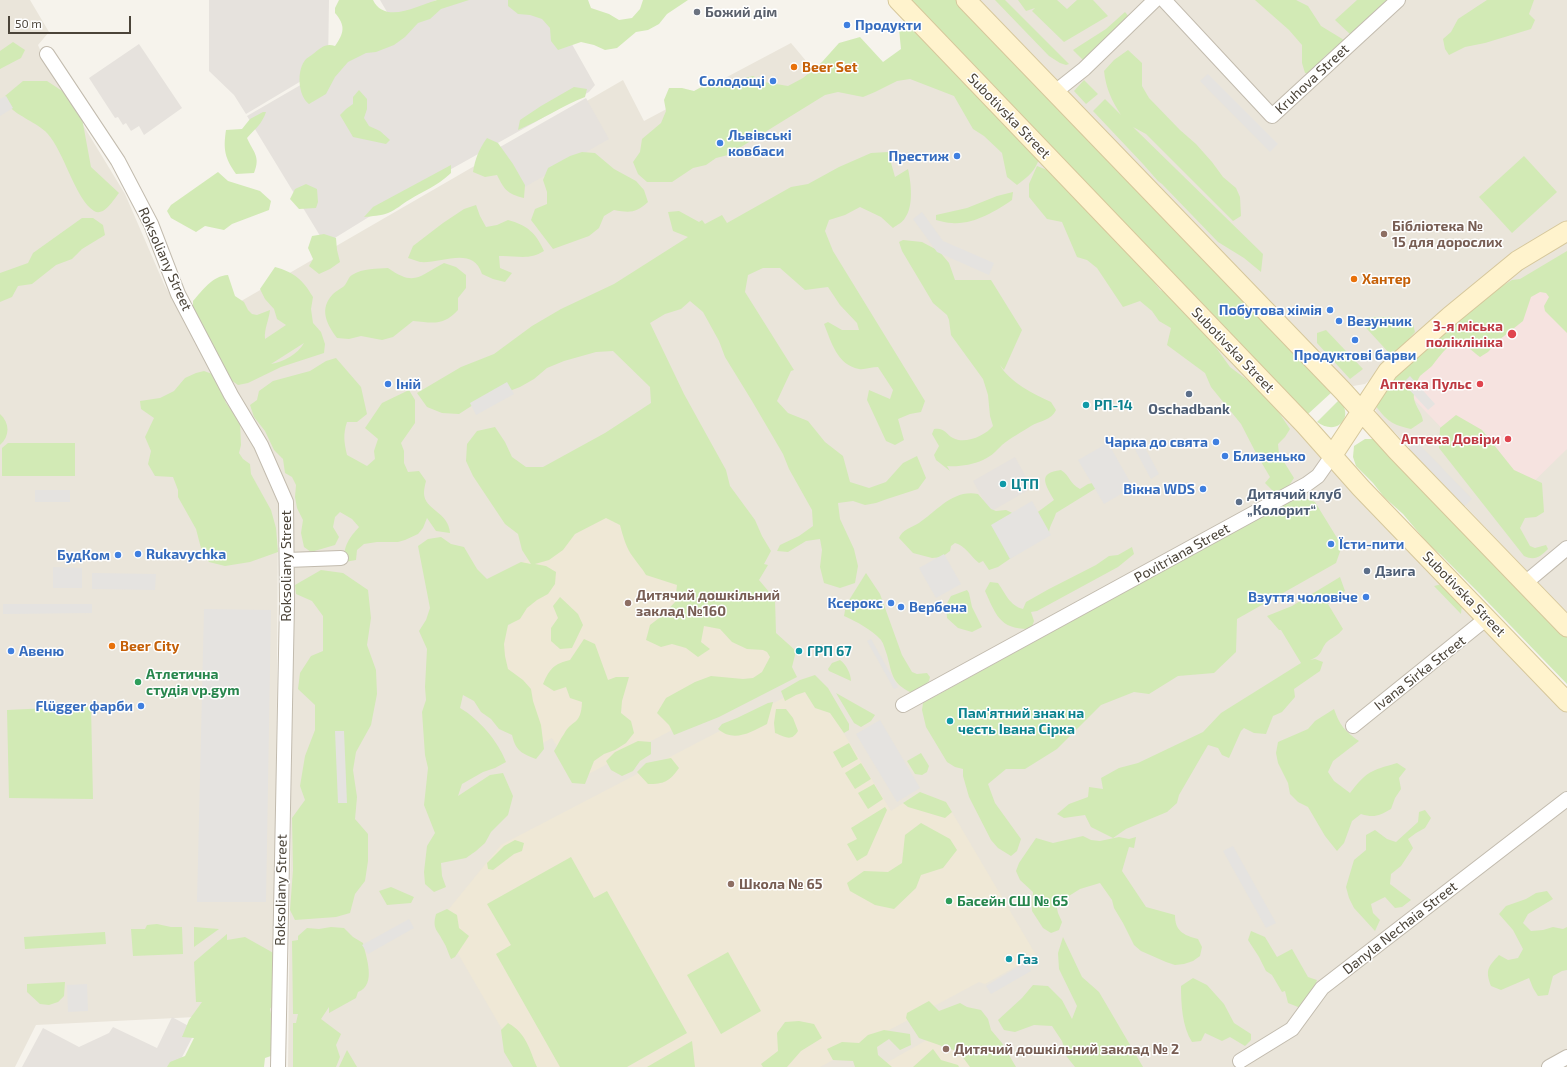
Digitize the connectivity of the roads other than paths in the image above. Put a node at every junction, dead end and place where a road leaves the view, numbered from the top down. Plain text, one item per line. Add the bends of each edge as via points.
1 (898, 0) edge
2 (966, 0) edge
3 (1155, 0) edge
4 (1164, 0) edge
5 (1398, 0) edge
6 (48, 54) dead end
7 (1055, 92) junction
8 (1567, 231) edge
9 (1362, 410) junction
10 (1332, 456) junction
11 (1567, 548) edge
12 (341, 558) dead end
13 (286, 560) junction
14 (1525, 582) junction
15 (1487, 618) junction
16 (1567, 627) edge
17 (1567, 702) edge
18 (903, 705) dead end
19 (1353, 726) dead end
20 (1567, 799) edge
21 (1567, 1057) edge
22 (1240, 1061) dead end
23 (278, 1067) edge
24 (1548, 1067) edge

1 - 10 street, Subotivska Street
2 - 7 street
3 - 7 street via 1084,69
4 - 5 street, Kruhova Street via 1272,116
6 - 13 street, Roksoliany Street via 118,161 152,224 178,294 231,395 261,445 286,502
7 - 9 street
8 - 9 street, Povitriana Street via 1517,261 1450,316 1388,371
9 - 10 street, Povitriana Street
9 - 14 street via 1397,451
10 - 15 street, Subotivska Street
10 - 18 street, Povitriana Street via 1318,476 1308,484
11 - 14 street
12 - 13 street
13 - 23 street, Roksoliany Street
14 - 16 street
15 - 17 street, Subotivska Street
15 - 19 street, Ivana Sirka Street
20 - 22 street, Danyla Nechaia Street via 1322,988 1292,1029
21 - 24 street

